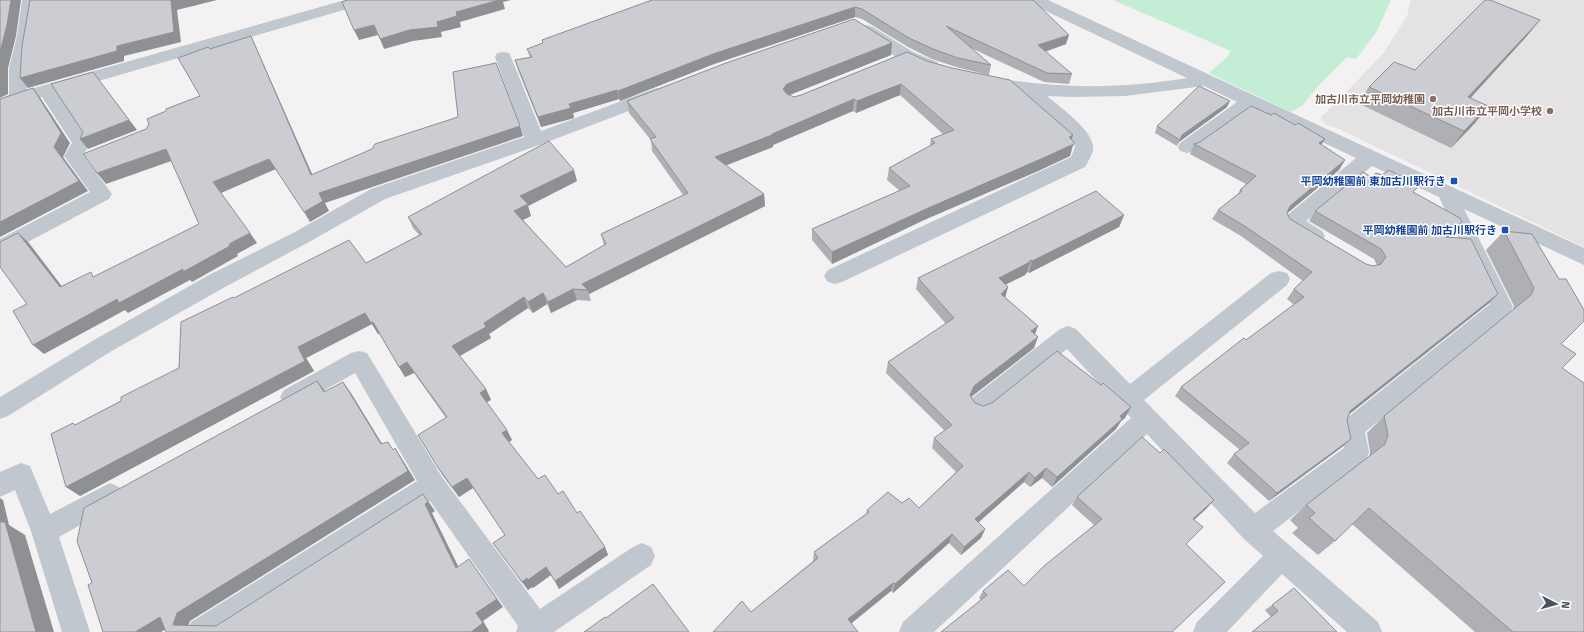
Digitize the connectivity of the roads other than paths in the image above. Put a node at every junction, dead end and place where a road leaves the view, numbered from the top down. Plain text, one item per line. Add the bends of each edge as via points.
1 (30, 0) edge
2 (1035, 0) edge
3 (354, 1) edge
4 (852, 24) edge
5 (907, 56) junction
6 (503, 57) dead end
7 (886, 64) edge
8 (944, 71) edge
9 (975, 79) edge
10 (1206, 80) junction
11 (672, 88) edge
12 (1028, 89) junction
13 (46, 90) junction
14 (18, 98) junction
15 (1250, 100) junction
16 (0, 105) edge
17 (535, 140) junction
18 (1187, 147) dead end
19 (1370, 156) junction
20 (1446, 192) junction
21 (1332, 246) edge
22 (0, 248) edge
23 (1584, 257) edge
24 (835, 276) dead end
25 (1279, 279) dead end
26 (1128, 399) junction
27 (980, 405) edge
28 (275, 406) edge
29 (0, 409) edge
30 (1147, 419) junction
31 (128, 485) edge
32 (433, 485) junction
33 (0, 486) edge
34 (1253, 530) junction
35 (44, 531) junction
36 (642, 556) dead end
37 (1282, 556) junction
38 (533, 630) edge
39 (76, 632) edge
40 (201, 632) edge
41 (913, 632) edge
42 (1207, 632) edge
43 (1368, 632) edge

1 - 14 street via 18,68
2 - 10 street
3 - 13 street
4 - 5 street via 855,23
5 - 7 street
5 - 8 street
6 - 17 street
9 - 12 street
10 - 12 street via 1130,91 1090,93
10 - 15 street
11 - 17 street
12 - 24 street via 1084,142 1083,154 1078,162 946,215
13 - 14 street
13 - 22 street via 81,143 73,156 84,159 102,194
14 - 16 street
15 - 18 street
15 - 19 street
17 - 29 street via 378,194 102,346
19 - 20 street
19 - 21 street via 1292,222
20 - 23 street
20 - 34 street via 1502,307 1352,428 1357,452
25 - 26 street
26 - 27 street via 1068,335
26 - 30 street
28 - 32 street via 359,360
30 - 34 street
30 - 41 street
31 - 35 street
32 - 38 street
32 - 40 street
33 - 35 street via 21,474
34 - 37 street
35 - 39 street
36 - 38 street
37 - 42 street
37 - 43 street

